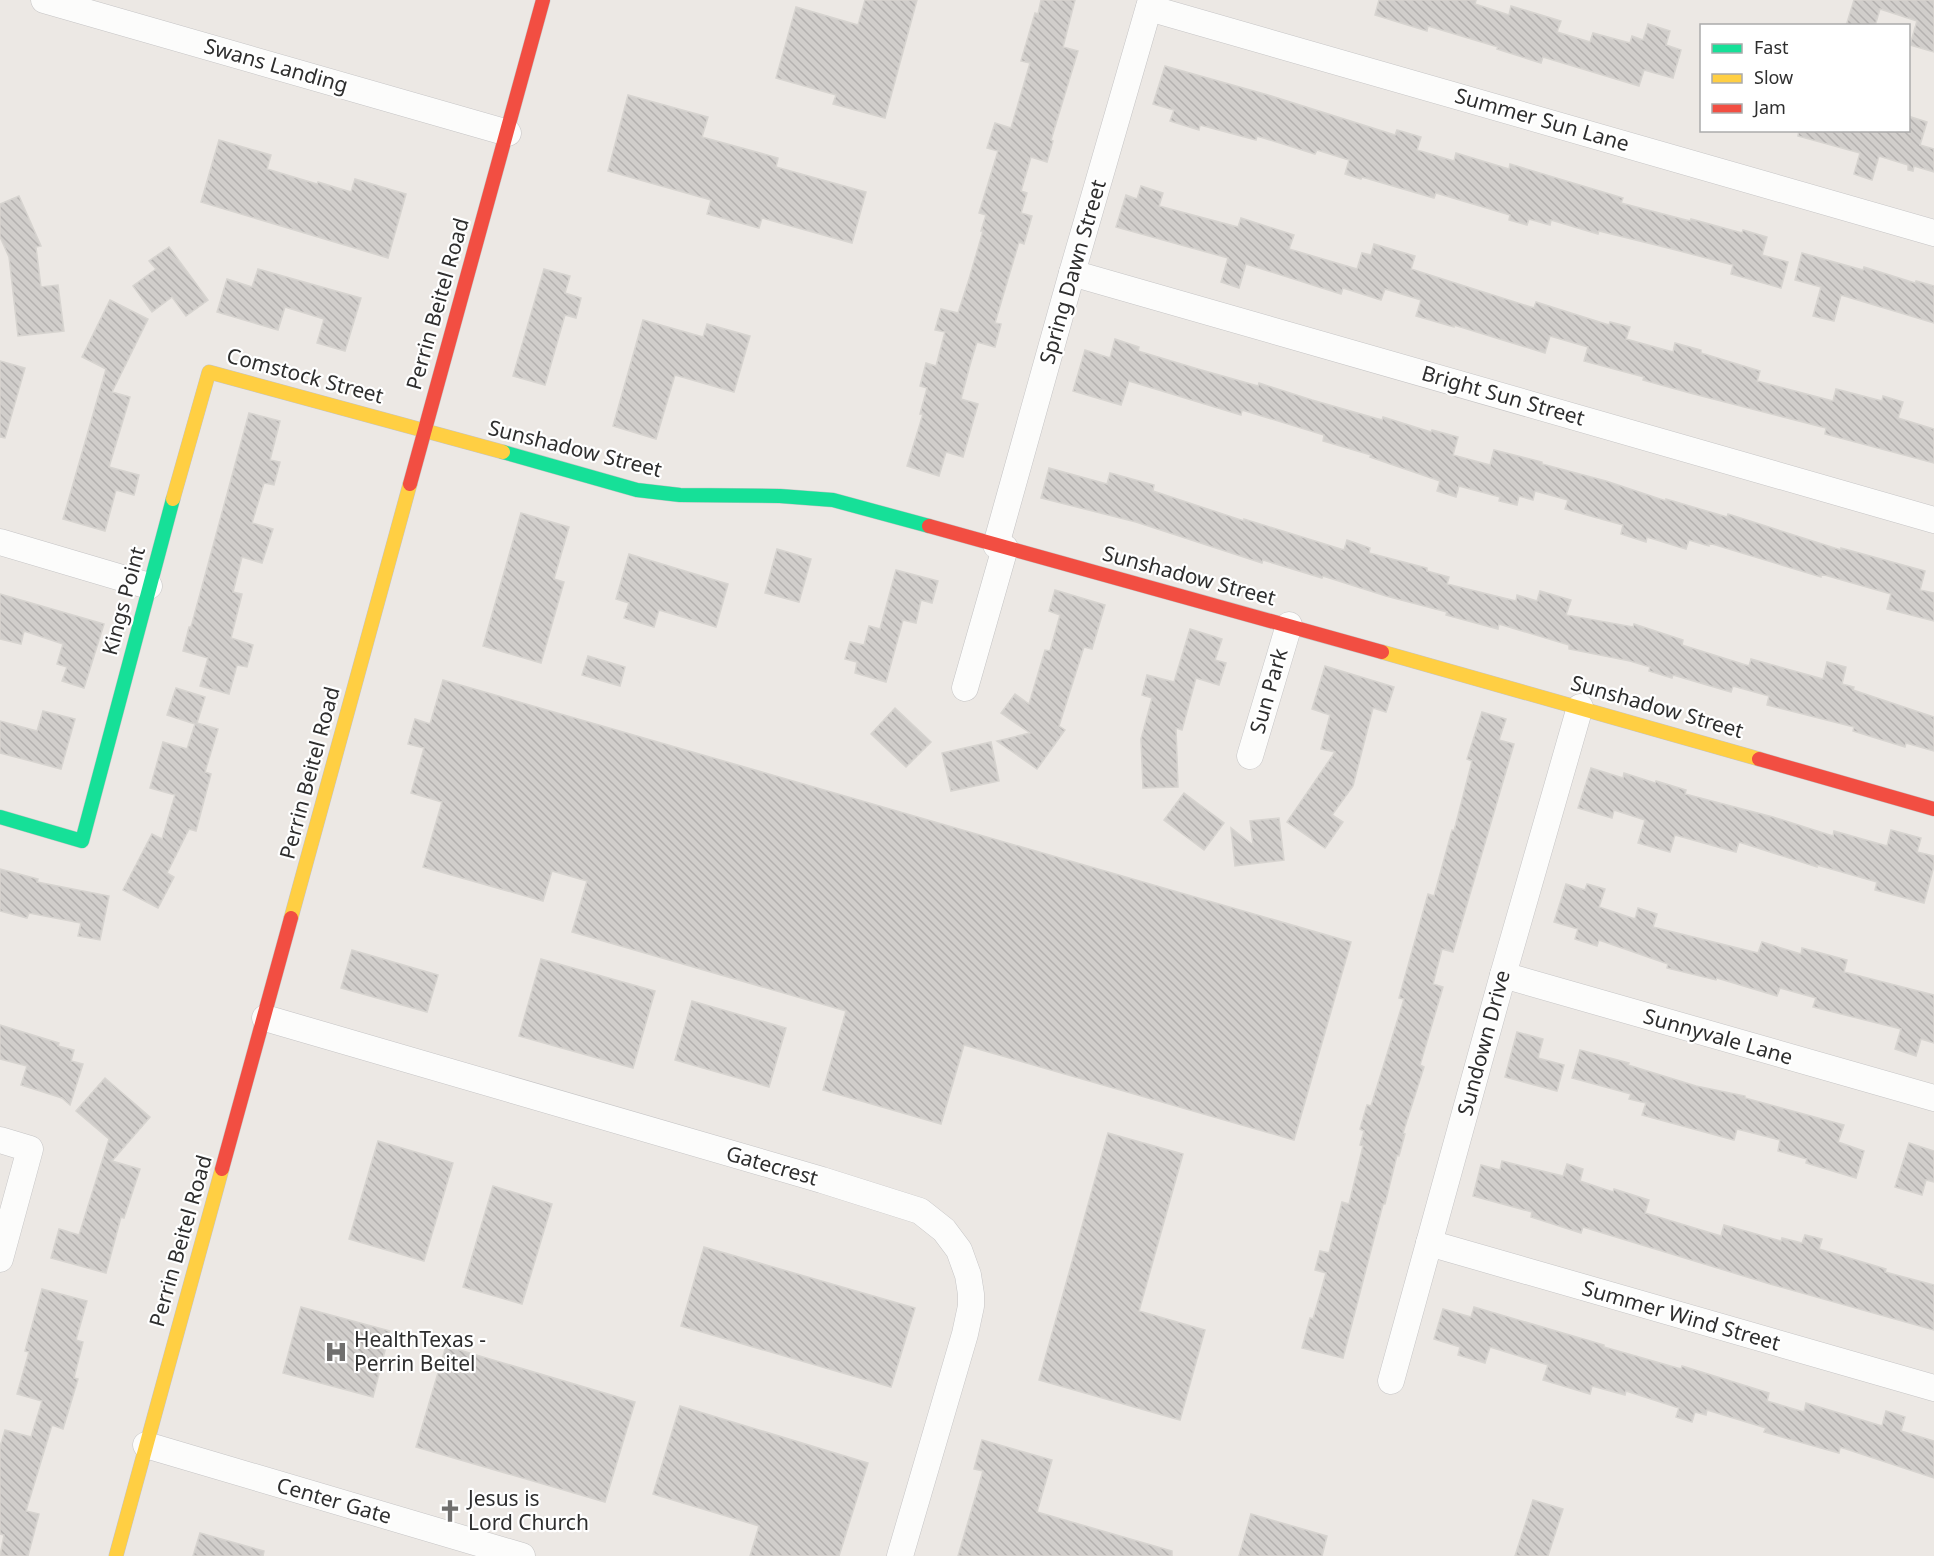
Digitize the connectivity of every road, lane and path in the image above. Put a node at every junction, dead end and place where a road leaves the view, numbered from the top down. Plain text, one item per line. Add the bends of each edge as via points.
1 (44, 0) edge
2 (543, 0) edge
3 (1150, 4) edge
4 (508, 133) junction
5 (1934, 233) edge
6 (1072, 273) junction
7 (209, 372) joint
8 (425, 429) junction
9 (1934, 520) edge
10 (0, 542) edge
11 (1001, 547) junction
12 (149, 586) junction
13 (1289, 625) junction
14 (965, 688) dead end
15 (1580, 707) junction
16 (1250, 756) dead end
17 (1934, 809) edge
18 (0, 817) edge
19 (1503, 975) junction
20 (265, 1018) junction
21 (1934, 1098) edge
22 (0, 1140) edge
23 (1429, 1243) junction
24 (0, 1259) edge
25 (1391, 1381) dead end
26 (1934, 1388) edge
27 (146, 1445) junction
28 (117, 1556) edge
29 (522, 1556) edge
30 (900, 1556) edge

1 - 4 street, Swans Landing
2 - 4 street, Perrin Beitel Road
3 - 5 street, Summer Sun Lane
3 - 6 street, Spring Dawn Street
4 - 8 street, Perrin Beitel Road
6 - 9 street, Bright Sun Street
6 - 11 street, Spring Dawn Street
7 - 8 street, Comstock Street
7 - 12 street, Kings Point
8 - 11 street, Sunshadow Street via 637,490 832,500
8 - 20 street, Perrin Beitel Road
10 - 12 street
11 - 13 street, Sunshadow Street
11 - 14 street, Spring Dawn Street
12 - 18 street, Kings Point via 82,841
13 - 15 street, Sunshadow Street
13 - 16 street, Sun Park
15 - 17 street, Sunshadow Street
15 - 19 street, Sundown Drive
19 - 21 street, Sunnyvale Lane
19 - 23 street, Sundown Drive
20 - 27 street, Perrin Beitel Road
20 - 30 street, Gatecrest via 822,1180 920,1211 944,1230 959,1250 968,1275 971,1306
22 - 24 street via 30,1149
23 - 25 street, Sundown Drive
23 - 26 street, Summer Wind Street
27 - 28 street, Perrin Beitel Road
27 - 29 street, Center Gate

